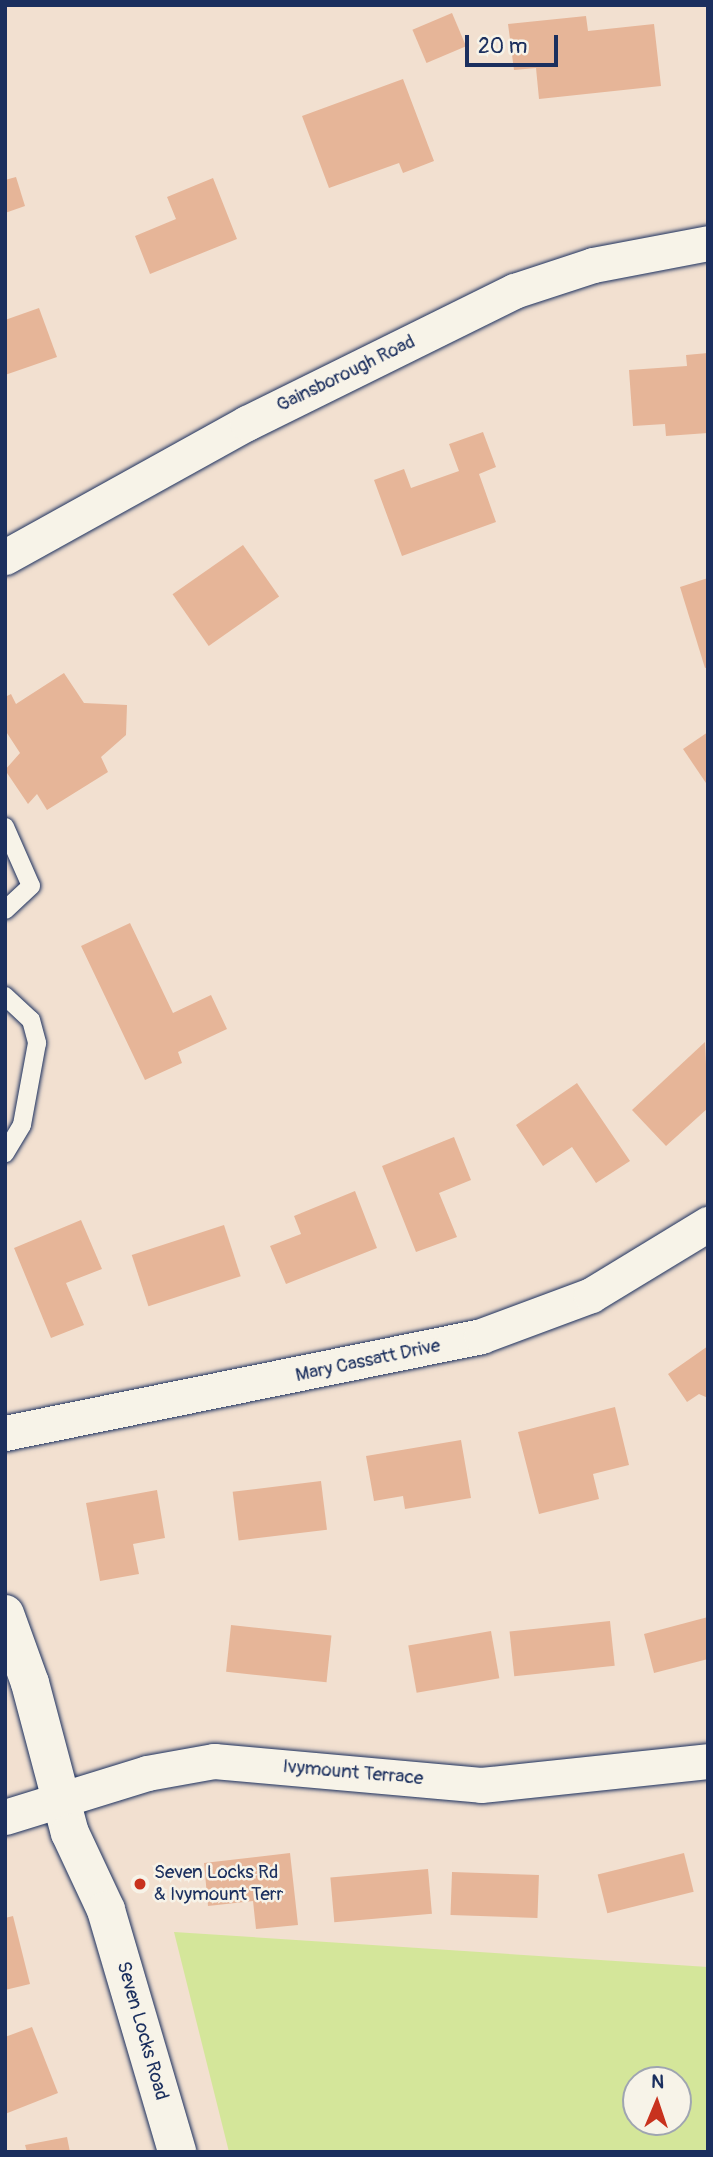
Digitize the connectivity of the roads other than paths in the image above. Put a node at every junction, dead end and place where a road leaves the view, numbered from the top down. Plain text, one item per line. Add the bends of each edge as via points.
1 (708, 243) edge
2 (5, 557) edge
3 (5, 827) edge
4 (5, 910) edge
5 (5, 996) edge
6 (5, 1153) edge
7 (708, 1224) edge
8 (5, 1433) edge
9 (5, 1614) edge
10 (708, 1761) edge
11 (71, 1795) junction
12 (5, 1817) edge
13 (177, 2152) edge

1 - 2 street, Gainsborough Road via 593,265 514,291 247,423
3 - 4 lane via 31,886
5 - 6 lane via 31,1020 37,1043 23,1125
7 - 8 street, Mary Cassatt Drive via 591,1295 481,1336
9 - 11 main road, Seven Locks Road
10 - 11 street, Ivymount Terrace via 481,1785 214,1761
11 - 12 street, Ivymount Terrace
11 - 13 main road, Seven Locks Road via 95,1825 106,1910

